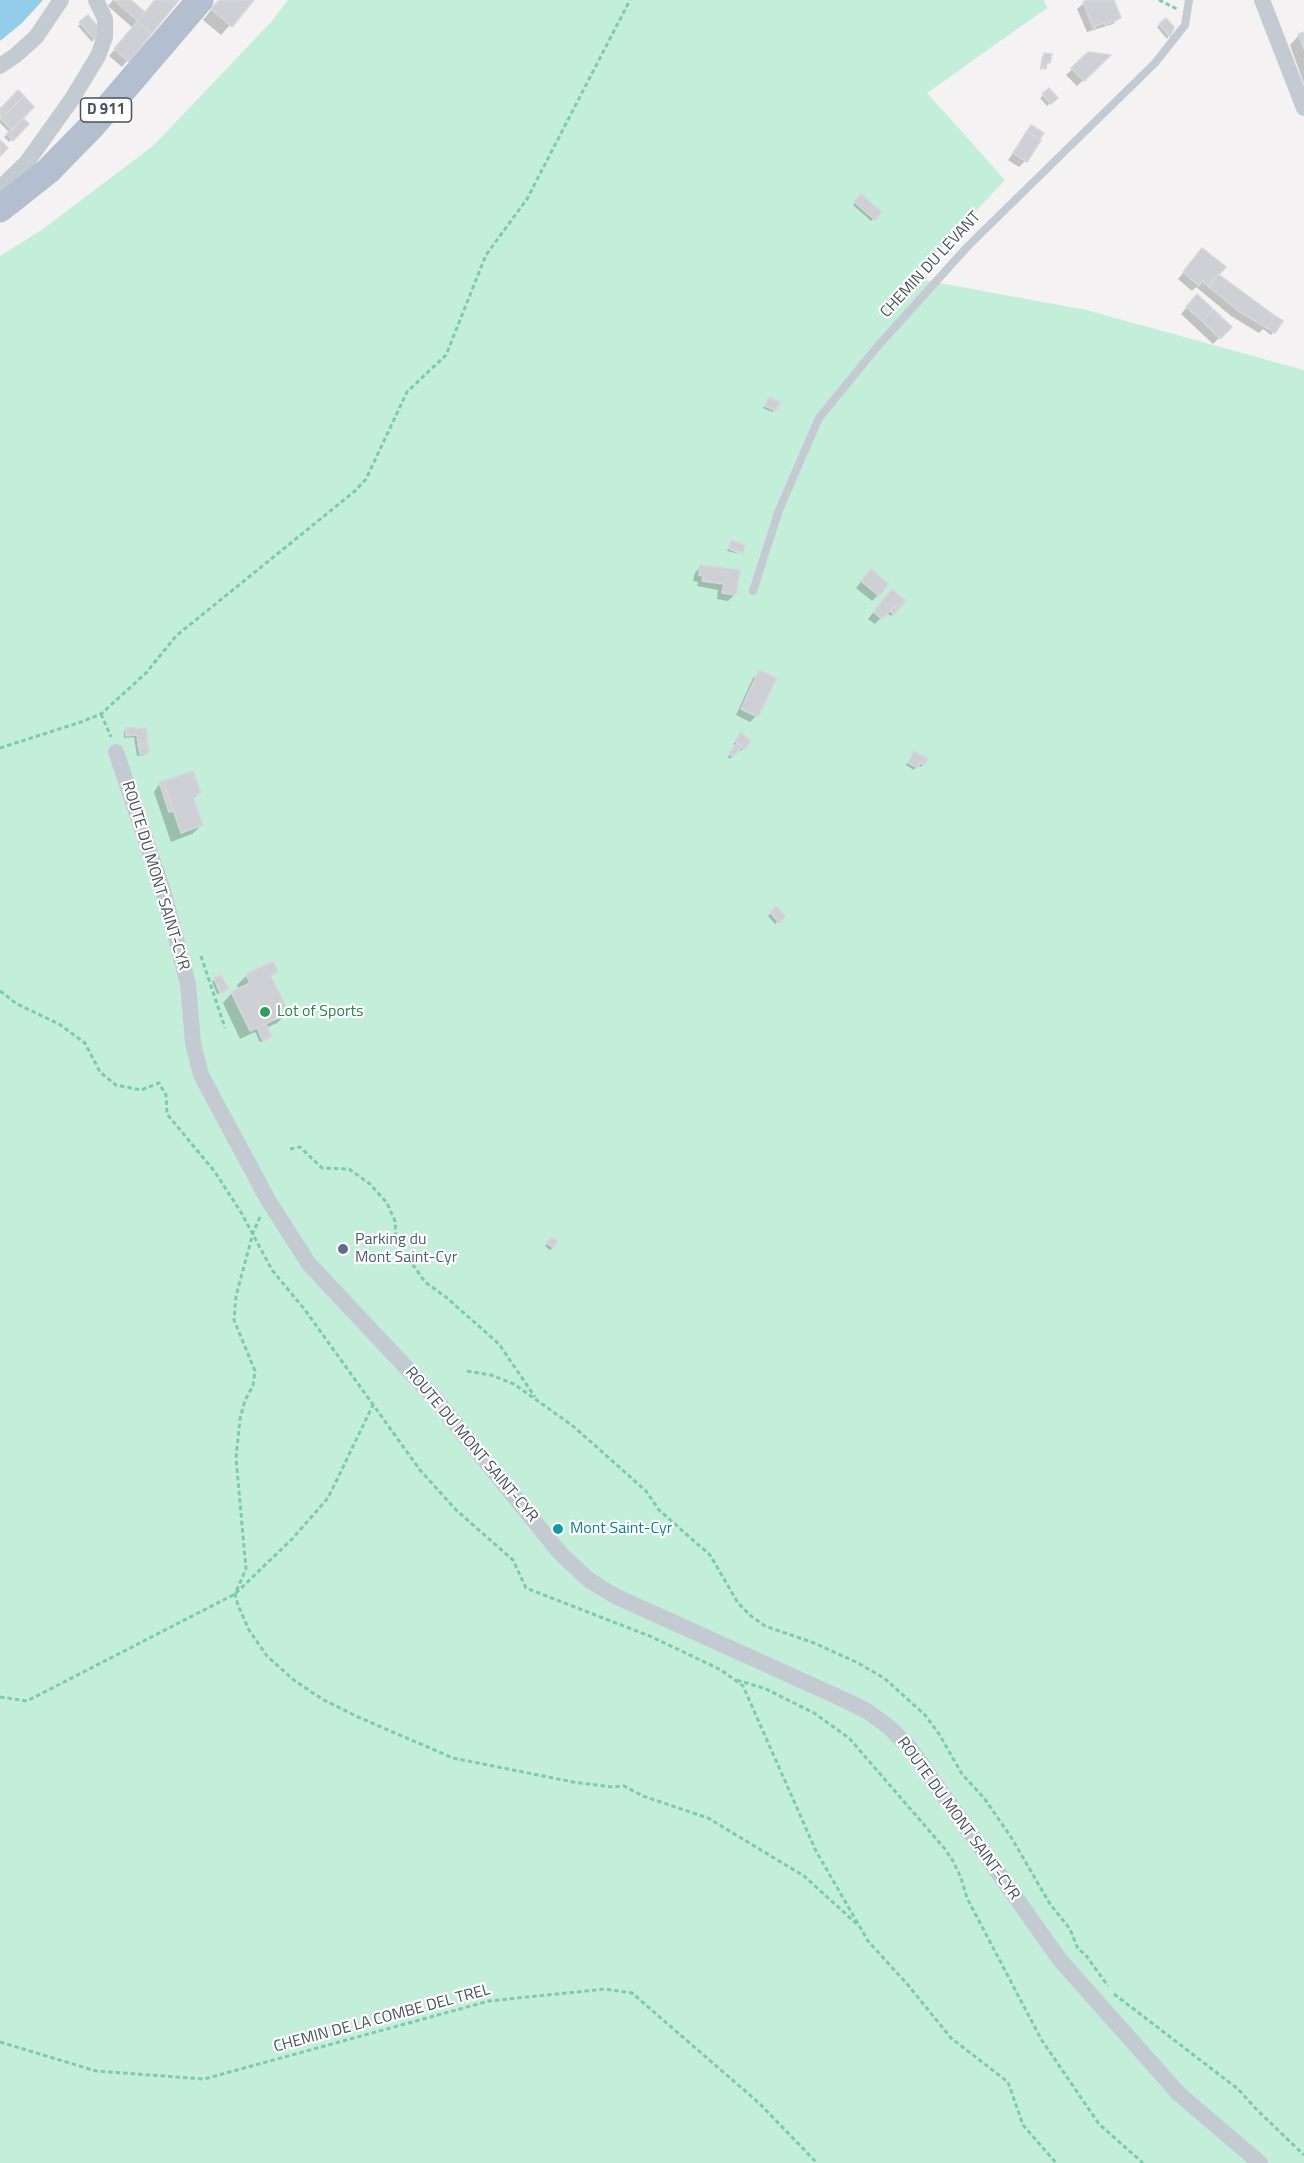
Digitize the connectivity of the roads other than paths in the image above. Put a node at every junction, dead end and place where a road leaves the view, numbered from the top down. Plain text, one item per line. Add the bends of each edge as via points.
1 (61, 0) edge
2 (96, 0) edge
3 (200, 0) edge
4 (1189, 0) edge
5 (1262, 0) edge
6 (0, 66) edge
7 (1304, 108) edge
8 (0, 188) edge
9 (0, 209) edge
10 (753, 591) dead end
11 (116, 752) road end
12 (1260, 2163) edge

1 - 6 street via 36,37
2 - 8 street via 105,19 105,37 98,56 27,162
3 - 9 main road, D 911 via 93,125 48,171
4 - 10 lane, CHEMIN DU LEVANT via 1185,25 1155,63 968,246 876,347 819,418 779,510
5 - 7 street
11 - 12 street, ROUTE DU MONT SAINT-CYR via 177,942 188,984 193,1043 201,1075 268,1200 317,1273 432,1395 560,1553 590,1580 615,1596 847,1701 889,1727 910,1748 1060,1960 1179,2094

